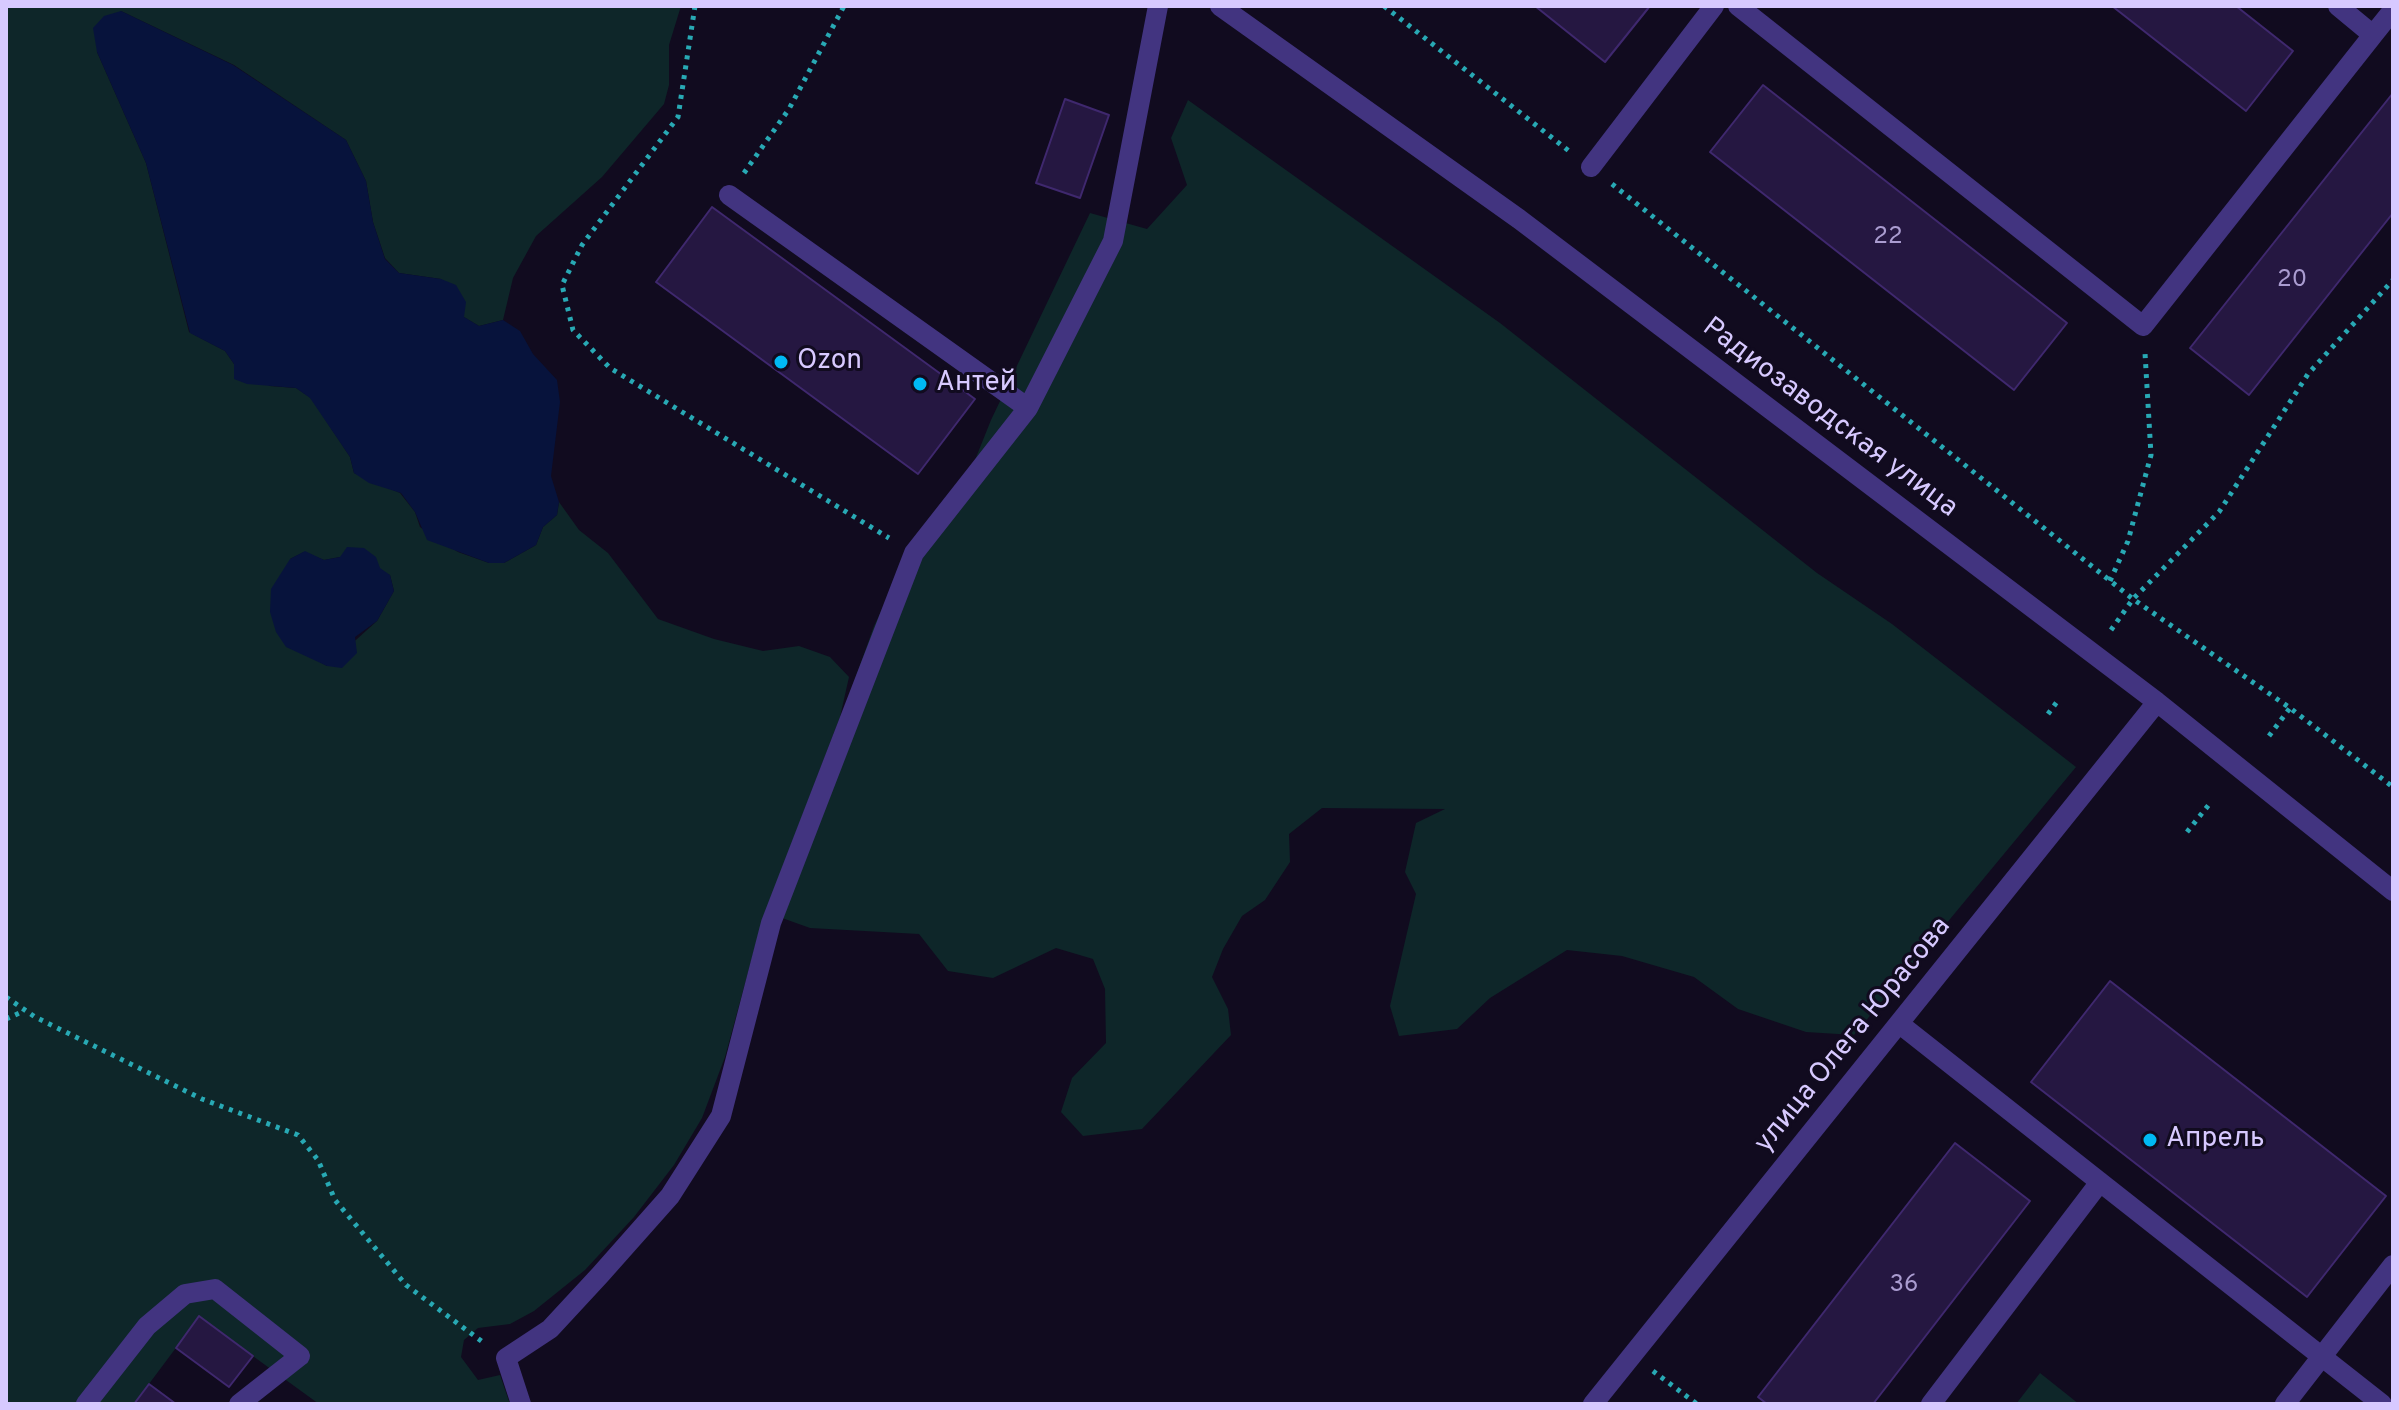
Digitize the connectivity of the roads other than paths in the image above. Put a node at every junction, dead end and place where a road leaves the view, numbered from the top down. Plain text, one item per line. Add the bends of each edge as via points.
1 (1158, 6) edge
2 (1220, 6) edge
3 (1714, 6) edge
4 (1738, 6) edge
5 (2338, 6) edge
6 (2393, 10) edge
7 (2373, 35) junction
8 (1591, 167) road end
9 (729, 195) road end
10 (1028, 408) junction
11 (2157, 702) junction
12 (2393, 891) edge
13 (1901, 1025) junction
14 (2100, 1182) junction
15 (2393, 1265) edge
16 (2322, 1356) junction
17 (86, 1404) edge
18 (239, 1404) edge
19 (521, 1404) edge
20 (1593, 1404) edge
21 (1931, 1404) edge
22 (2285, 1404) edge
23 (2382, 1404) edge

1 - 10 street via 1113,241
2 - 11 street, Радиозаводская улица via 1519,219
3 - 8 street
4 - 7 street via 2143,326
5 - 7 street
6 - 7 street
9 - 10 street
10 - 19 street via 914,553 771,923 721,1116 670,1196 600,1275 550,1329 506,1358
11 - 12 street, Радиозаводская улица
11 - 13 street, улица Олега Юрасова
13 - 14 street
13 - 20 street, улица Олега Юрасова
14 - 16 street
14 - 21 street
15 - 16 street
16 - 22 street
16 - 23 street
17 - 18 street via 147,1326 185,1294 215,1289 300,1356

